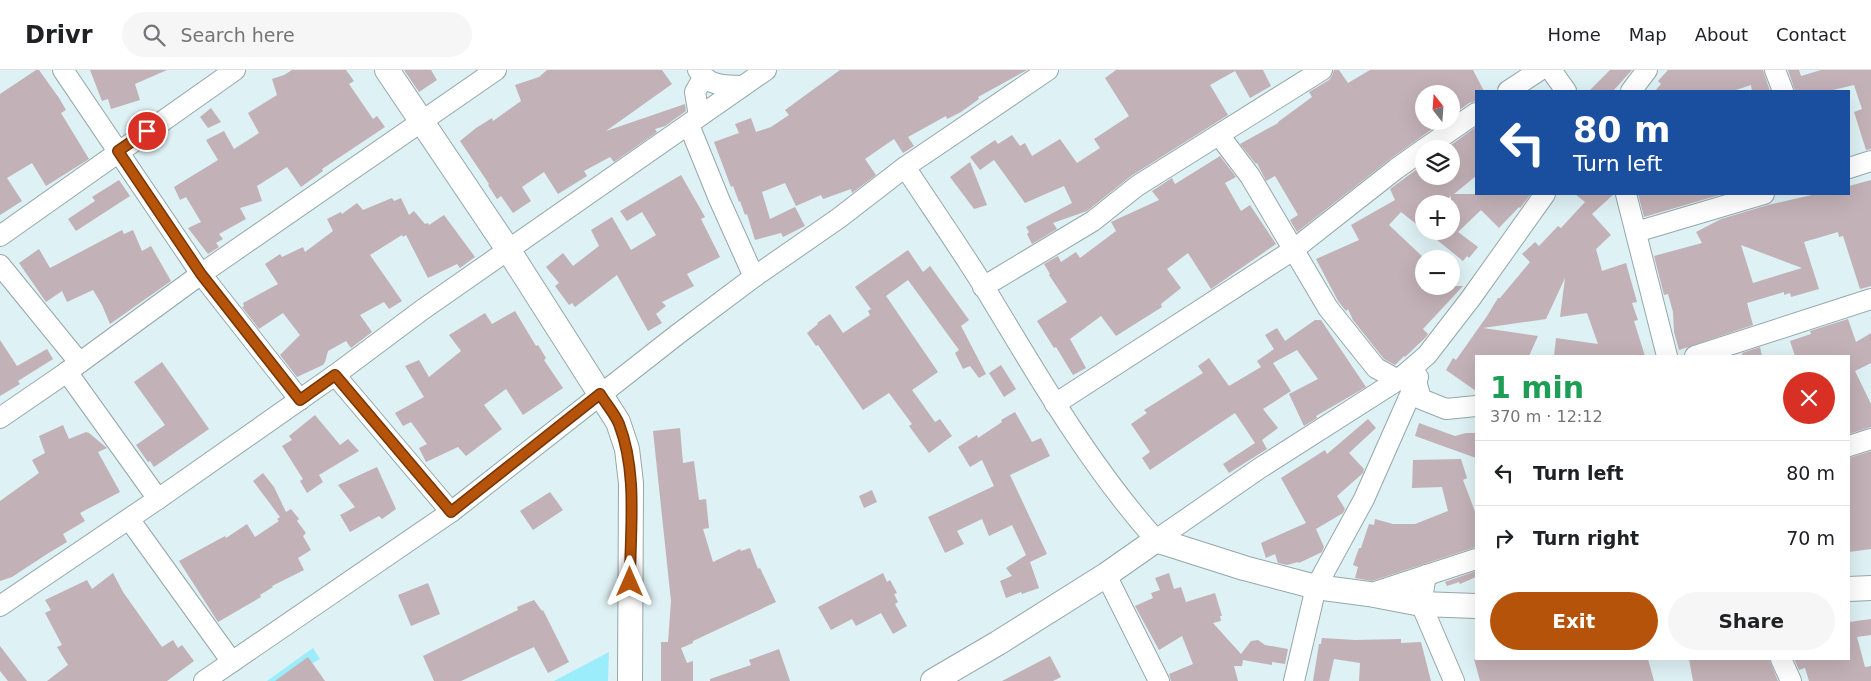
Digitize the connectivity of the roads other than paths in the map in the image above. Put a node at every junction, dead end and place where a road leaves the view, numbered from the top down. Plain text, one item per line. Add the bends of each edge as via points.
1 (63, 70) edge
2 (234, 70) edge
3 (387, 70) edge
4 (496, 70) edge
5 (766, 70) edge
6 (1048, 70) edge
7 (1322, 70) edge
8 (1540, 70) edge
9 (1551, 70) edge
10 (1647, 70) edge
11 (1775, 70) edge
12 (701, 74) edge
13 (743, 86) junction
14 (1510, 90) edge
15 (1565, 90) edge
16 (1632, 90) edge
17 (1783, 90) edge
18 (1475, 113) edge
19 (694, 120) junction
20 (421, 121) junction
21 (1219, 135) junction
22 (1437, 140) edge
23 (118, 151) junction
24 (1415, 155) edge
25 (1871, 161) edge
26 (905, 167) junction
27 (1850, 168) edge
28 (1544, 195) edge
29 (1626, 195) edge
30 (1761, 195) edge
31 (1636, 232) junction
32 (0, 236) edge
33 (509, 250) junction
34 (1293, 250) junction
35 (0, 265) edge
36 (201, 274) junction
37 (754, 277) junction
38 (983, 286) junction
39 (1871, 299) edge
40 (1667, 355) edge
41 (1698, 355) edge
42 (73, 367) junction
43 (335, 375) junction
44 (1407, 381) junction
45 (600, 394) junction
46 (300, 400) junction
47 (1055, 404) junction
48 (1475, 406) edge
49 (0, 418) edge
50 (1871, 439) edge
51 (1850, 446) edge
52 (158, 499) junction
53 (451, 512) junction
54 (129, 519) junction
55 (1156, 540) junction
56 (1475, 560) edge
57 (1106, 575) junction
58 (1426, 575) junction
59 (1316, 588) junction
60 (1871, 588) edge
61 (1850, 589) edge
62 (1369, 594) junction
63 (1421, 604) junction
64 (0, 606) edge
65 (1475, 606) edge
66 (1781, 660) edge
67 (232, 662) junction
68 (204, 681) edge
69 (630, 681) edge
70 (934, 681) edge
71 (1159, 681) edge
72 (1294, 681) edge
73 (1454, 681) edge
74 (1789, 681) edge

1 - 23 street
2 - 23 street
3 - 20 street
4 - 20 street
5 - 13 street
6 - 26 street
7 - 21 street
8 - 14 street
9 - 15 street
10 - 16 street
11 - 17 street
12 - 13 street via 720,86
12 - 19 street via 695,92
13 - 19 street
18 - 22 street
19 - 33 street
19 - 37 street via 719,199
20 - 33 street
20 - 36 street
21 - 34 street via 1250,176
21 - 38 street via 1137,186 1093,221
23 - 32 street
23 - 36 street
24 - 34 street
25 - 27 street
26 - 37 street
26 - 38 street
28 - 44 street
29 - 31 street
30 - 31 street
31 - 40 street
33 - 43 street
33 - 45 street
34 - 44 street via 1333,315 1376,368
34 - 47 street
35 - 42 street
36 - 42 street
36 - 46 street
37 - 45 street
38 - 47 street
39 - 41 street
42 - 49 street
42 - 52 street
43 - 46 street
43 - 53 street
44 - 48 street via 1421,399 1446,409
44 - 55 street via 1260,468
44 - 59 street via 1364,499
45 - 53 street
45 - 69 street via 618,422 627,449 631,483
46 - 52 street
47 - 55 street via 1122,500
50 - 51 street
52 - 54 street
53 - 67 street
54 - 64 street
54 - 67 street
55 - 57 street
55 - 59 street
56 - 58 street
57 - 70 street
57 - 71 street
58 - 62 street
58 - 63 street
59 - 62 street
59 - 72 street
60 - 61 street
62 - 63 street
63 - 65 street
63 - 73 street
66 - 74 street
67 - 68 street

